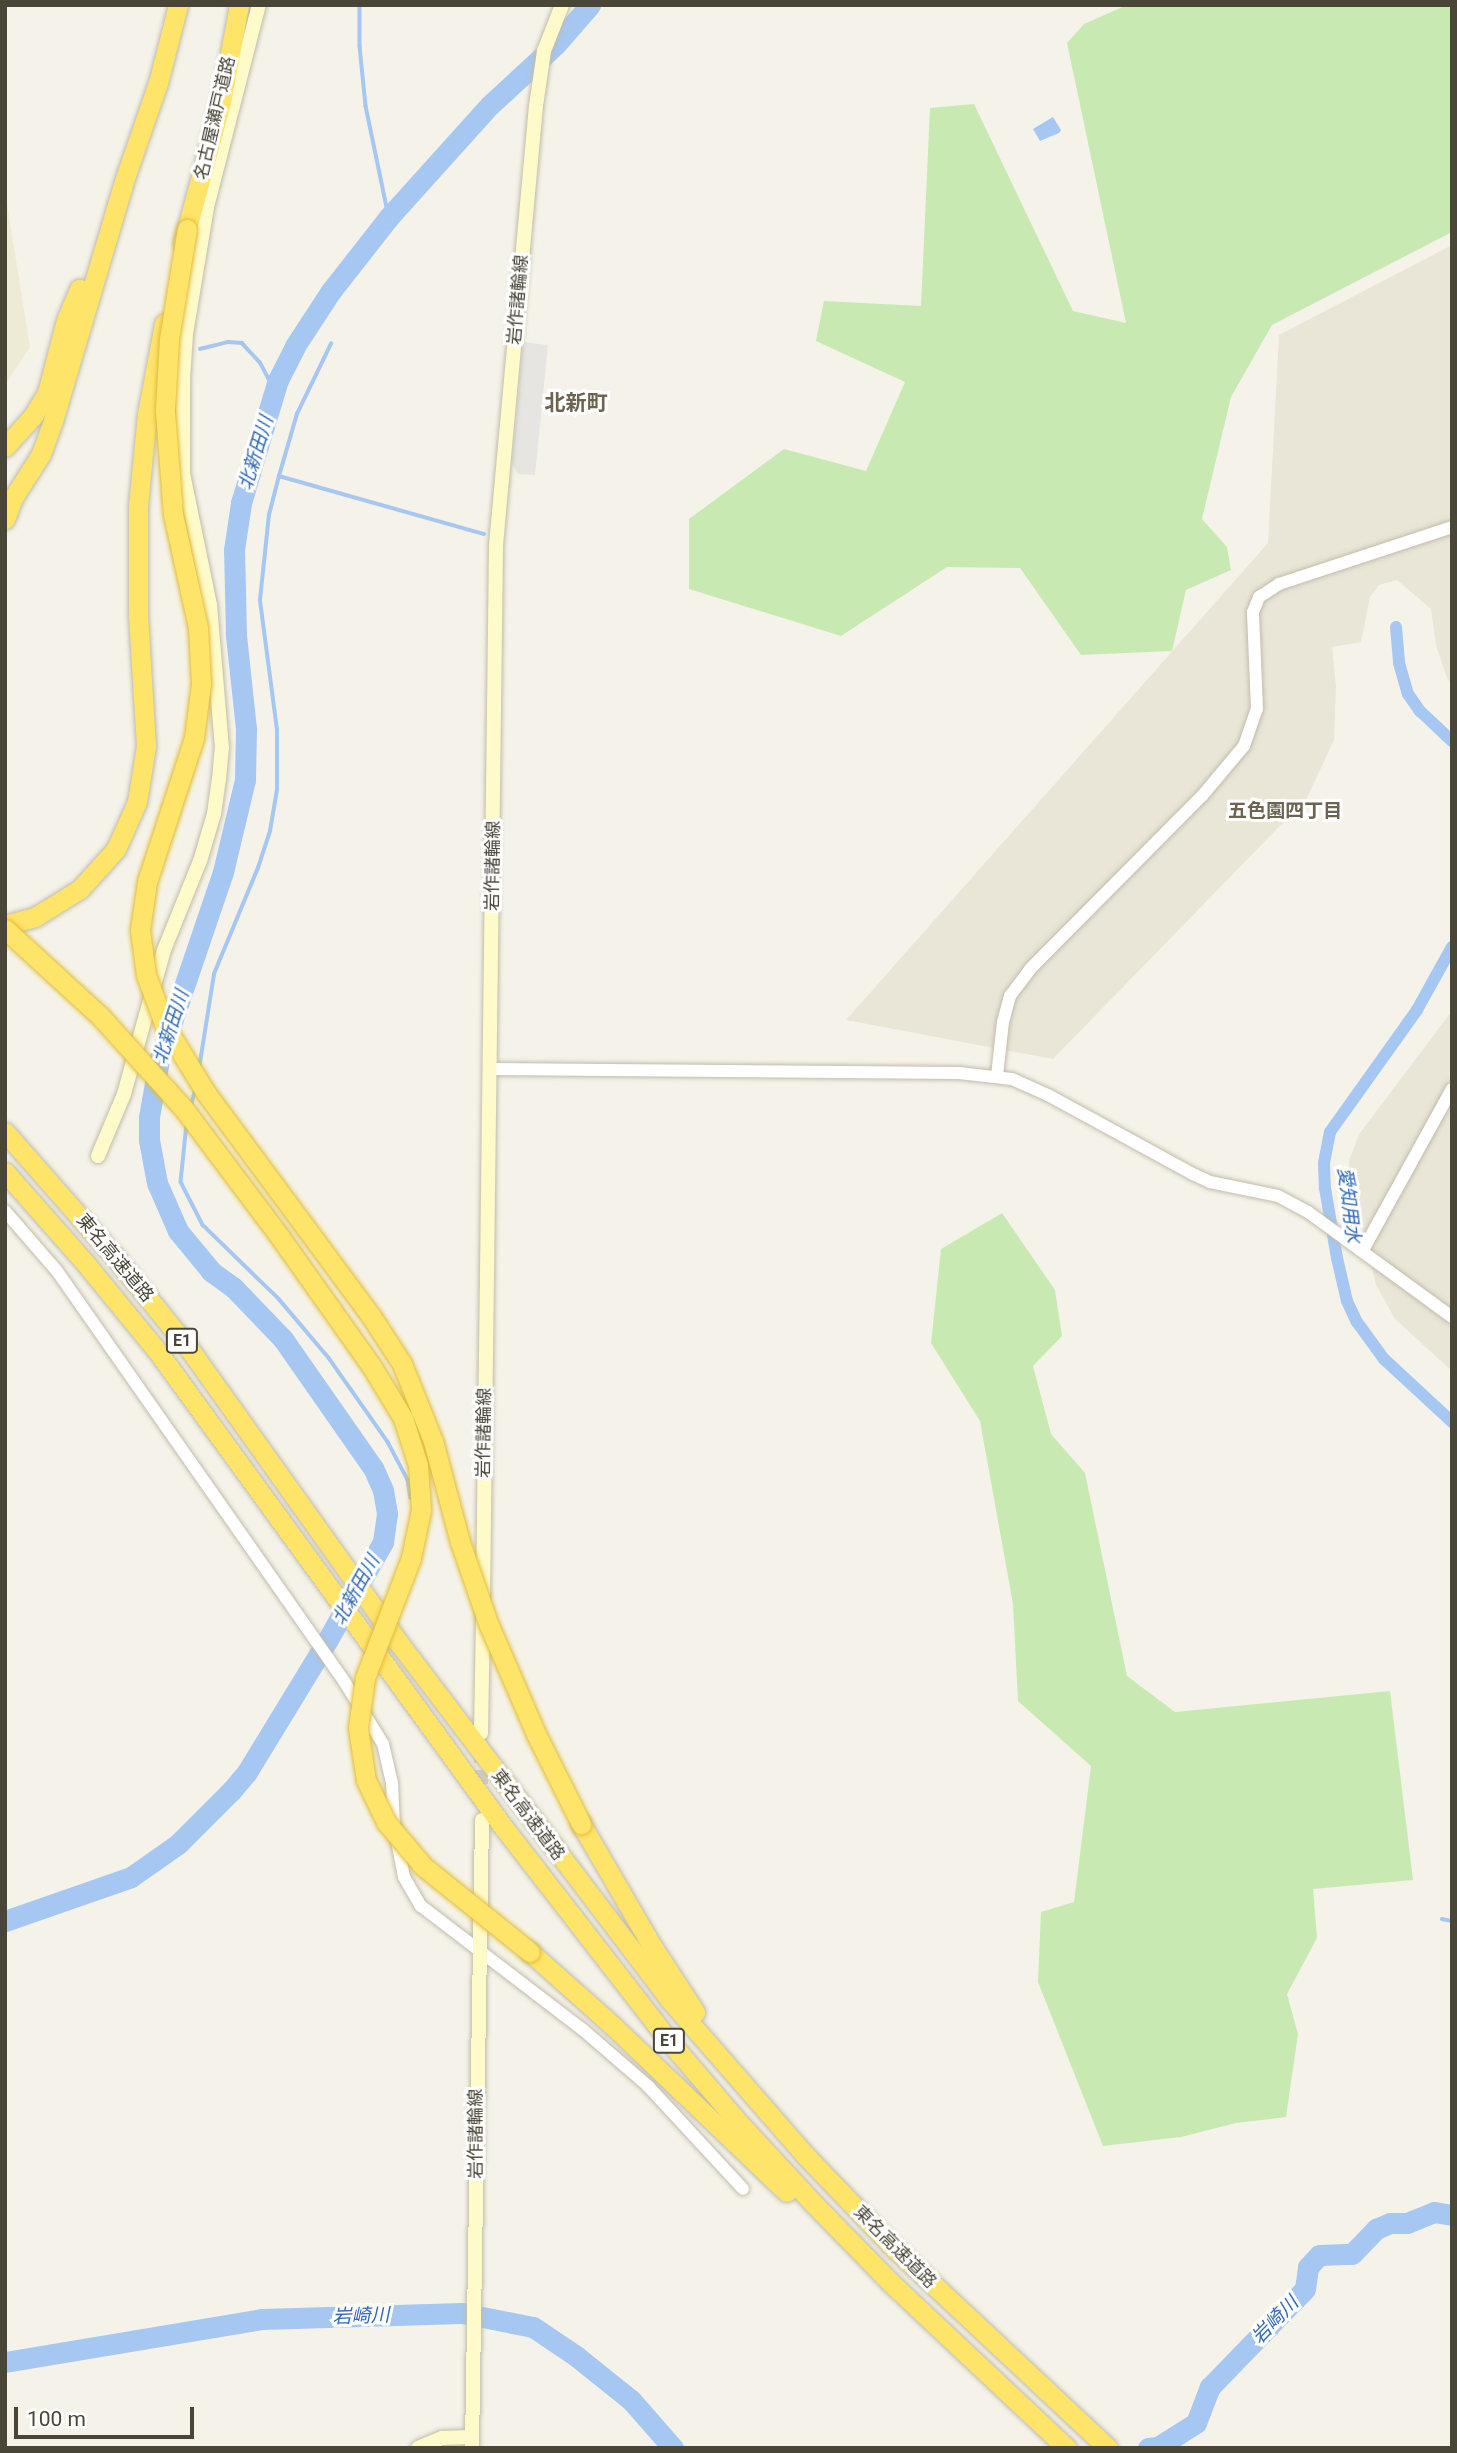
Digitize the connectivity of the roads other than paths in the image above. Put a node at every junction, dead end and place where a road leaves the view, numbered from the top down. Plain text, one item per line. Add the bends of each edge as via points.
1 (178, 5) edge
2 (239, 5) edge
3 (259, 5) edge
4 (562, 5) edge
5 (124, 181) junction
6 (187, 229) junction
7 (5, 447) edge
8 (5, 519) edge
9 (1452, 527) edge
10 (5, 927) edge
11 (491, 1069) junction
12 (997, 1076) junction
13 (1452, 1089) edge
14 (5, 1132) edge
15 (98, 1156) dead end
16 (5, 1172) edge
17 (5, 1211) edge
18 (1363, 1251) junction
19 (1452, 1317) edge
20 (481, 1733) tunnel mouth
21 (482, 1820) dead end
22 (480, 1950) junction
23 (759, 2103) junction
24 (743, 2189) dead end
25 (999, 2386) junction
26 (472, 2443) edge
27 (418, 2448) edge
28 (1067, 2448) edge
29 (1108, 2448) edge

1 - 5 highway via 158,83
2 - 6 highway, 名古屋瀬戸道路 via 221,102
3 - 15 main road via 207,208 183,379 183,474 210,605 222,748 219,780 200,860 164,950 124,1094
4 - 11 main road, 岩作諸輪線 via 544,51 536,107 498,518
5 - 7 highway via 66,320 47,393
5 - 8 highway via 49,432
6 - 10 highway, bridge via 155,369 142,461 136,562 146,746 136,802 116,849 80,889 35,917
6 - 23 highway, bridge via 169,339 165,411 169,482 198,628 201,684 189,758 147,882 141,930 146,975 165,1026 206,1093 402,1364 433,1441 488,1623 536,1734 581,1824 652,1946
9 - 12 street via 1279,584 1259,597 1253,612 1257,709 1244,746 1202,796 1030,969 1010,996
10 - 25 highway, bridge via 100,1016 184,1109 280,1237 403,1418 418,1465 421,1510 411,1559 365,1678 358,1728 366,1780 386,1822 416,1859 613,2026
11 - 12 street
11 - 20 main road, 岩作諸輪線
12 - 18 street via 1048,1095 1210,1182 1278,1196
13 - 18 street
14 - 23 highway, 東名高速道路 / E1 via 114,1255 190,1350 399,1643 591,1898 669,1999
16 - 25 highway, 東名高速道路 / E1 via 158,1352 580,1929 730,2113 890,2282
17 - 22 street via 57,1271 344,1681 383,1744 408,1888 438,1921
18 - 19 street
21 - 22 main road, 岩作諸輪線
22 - 24 street via 648,2086
22 - 26 main road, 岩作諸輪線
23 - 29 highway, 東名高速道路 / E1 via 892,2246
25 - 28 highway, 東名高速道路 / E1
26 - 27 main road via 442,2438

